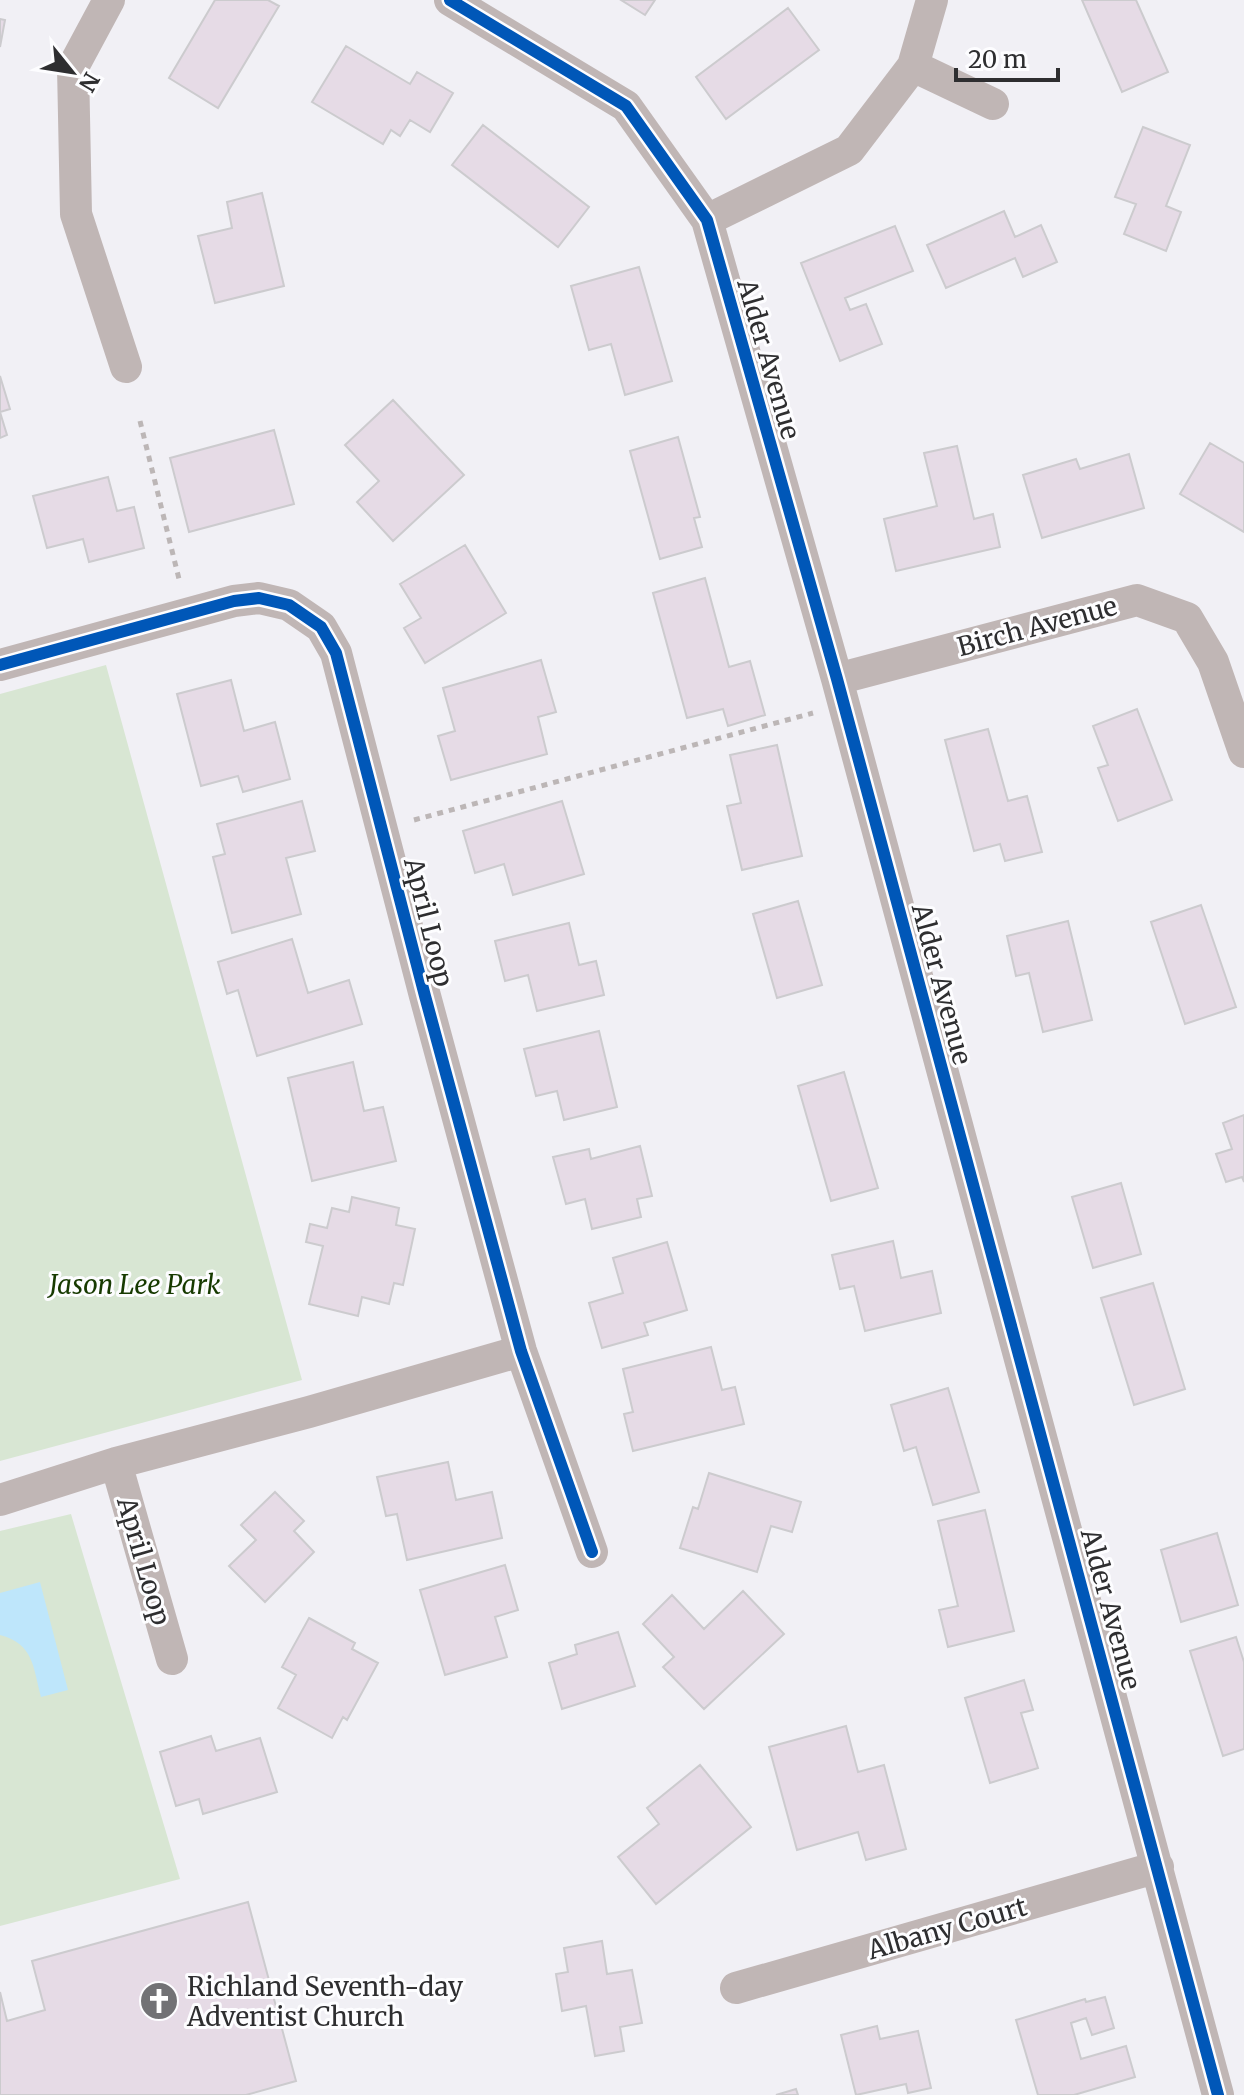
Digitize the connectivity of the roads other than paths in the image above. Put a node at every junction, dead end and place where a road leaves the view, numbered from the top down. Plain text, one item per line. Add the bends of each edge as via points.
1 (109, 0) edge
2 (450, 0) edge
3 (932, 0) edge
4 (913, 66) junction
5 (993, 104) dead end
6 (707, 220) junction
7 (126, 367) dead end
8 (0, 665) edge
9 (837, 679) junction
10 (1244, 752) edge
11 (521, 1351) junction
12 (116, 1463) junction
13 (0, 1500) edge
14 (592, 1552) dead end
15 (172, 1659) dead end
16 (1158, 1867) junction
17 (736, 1988) dead end
18 (1218, 2095) edge

1 - 7 street via 73,67 76,214
2 - 6 street, Alder Avenue via 626,106
3 - 4 street
4 - 5 street
4 - 6 street via 849,150
6 - 9 street, Alder Avenue
8 - 11 street, April Loop via 259,598 289,605 321,627 336,653 352,708
9 - 10 street, Birch Avenue via 1137,600 1187,618 1213,662
9 - 16 street, Alder Avenue
11 - 12 street, April Loop
11 - 14 street, April Loop
12 - 13 street, April Loop
12 - 15 street, April Loop
16 - 17 street, Albany Court
16 - 18 street, Alder Avenue

